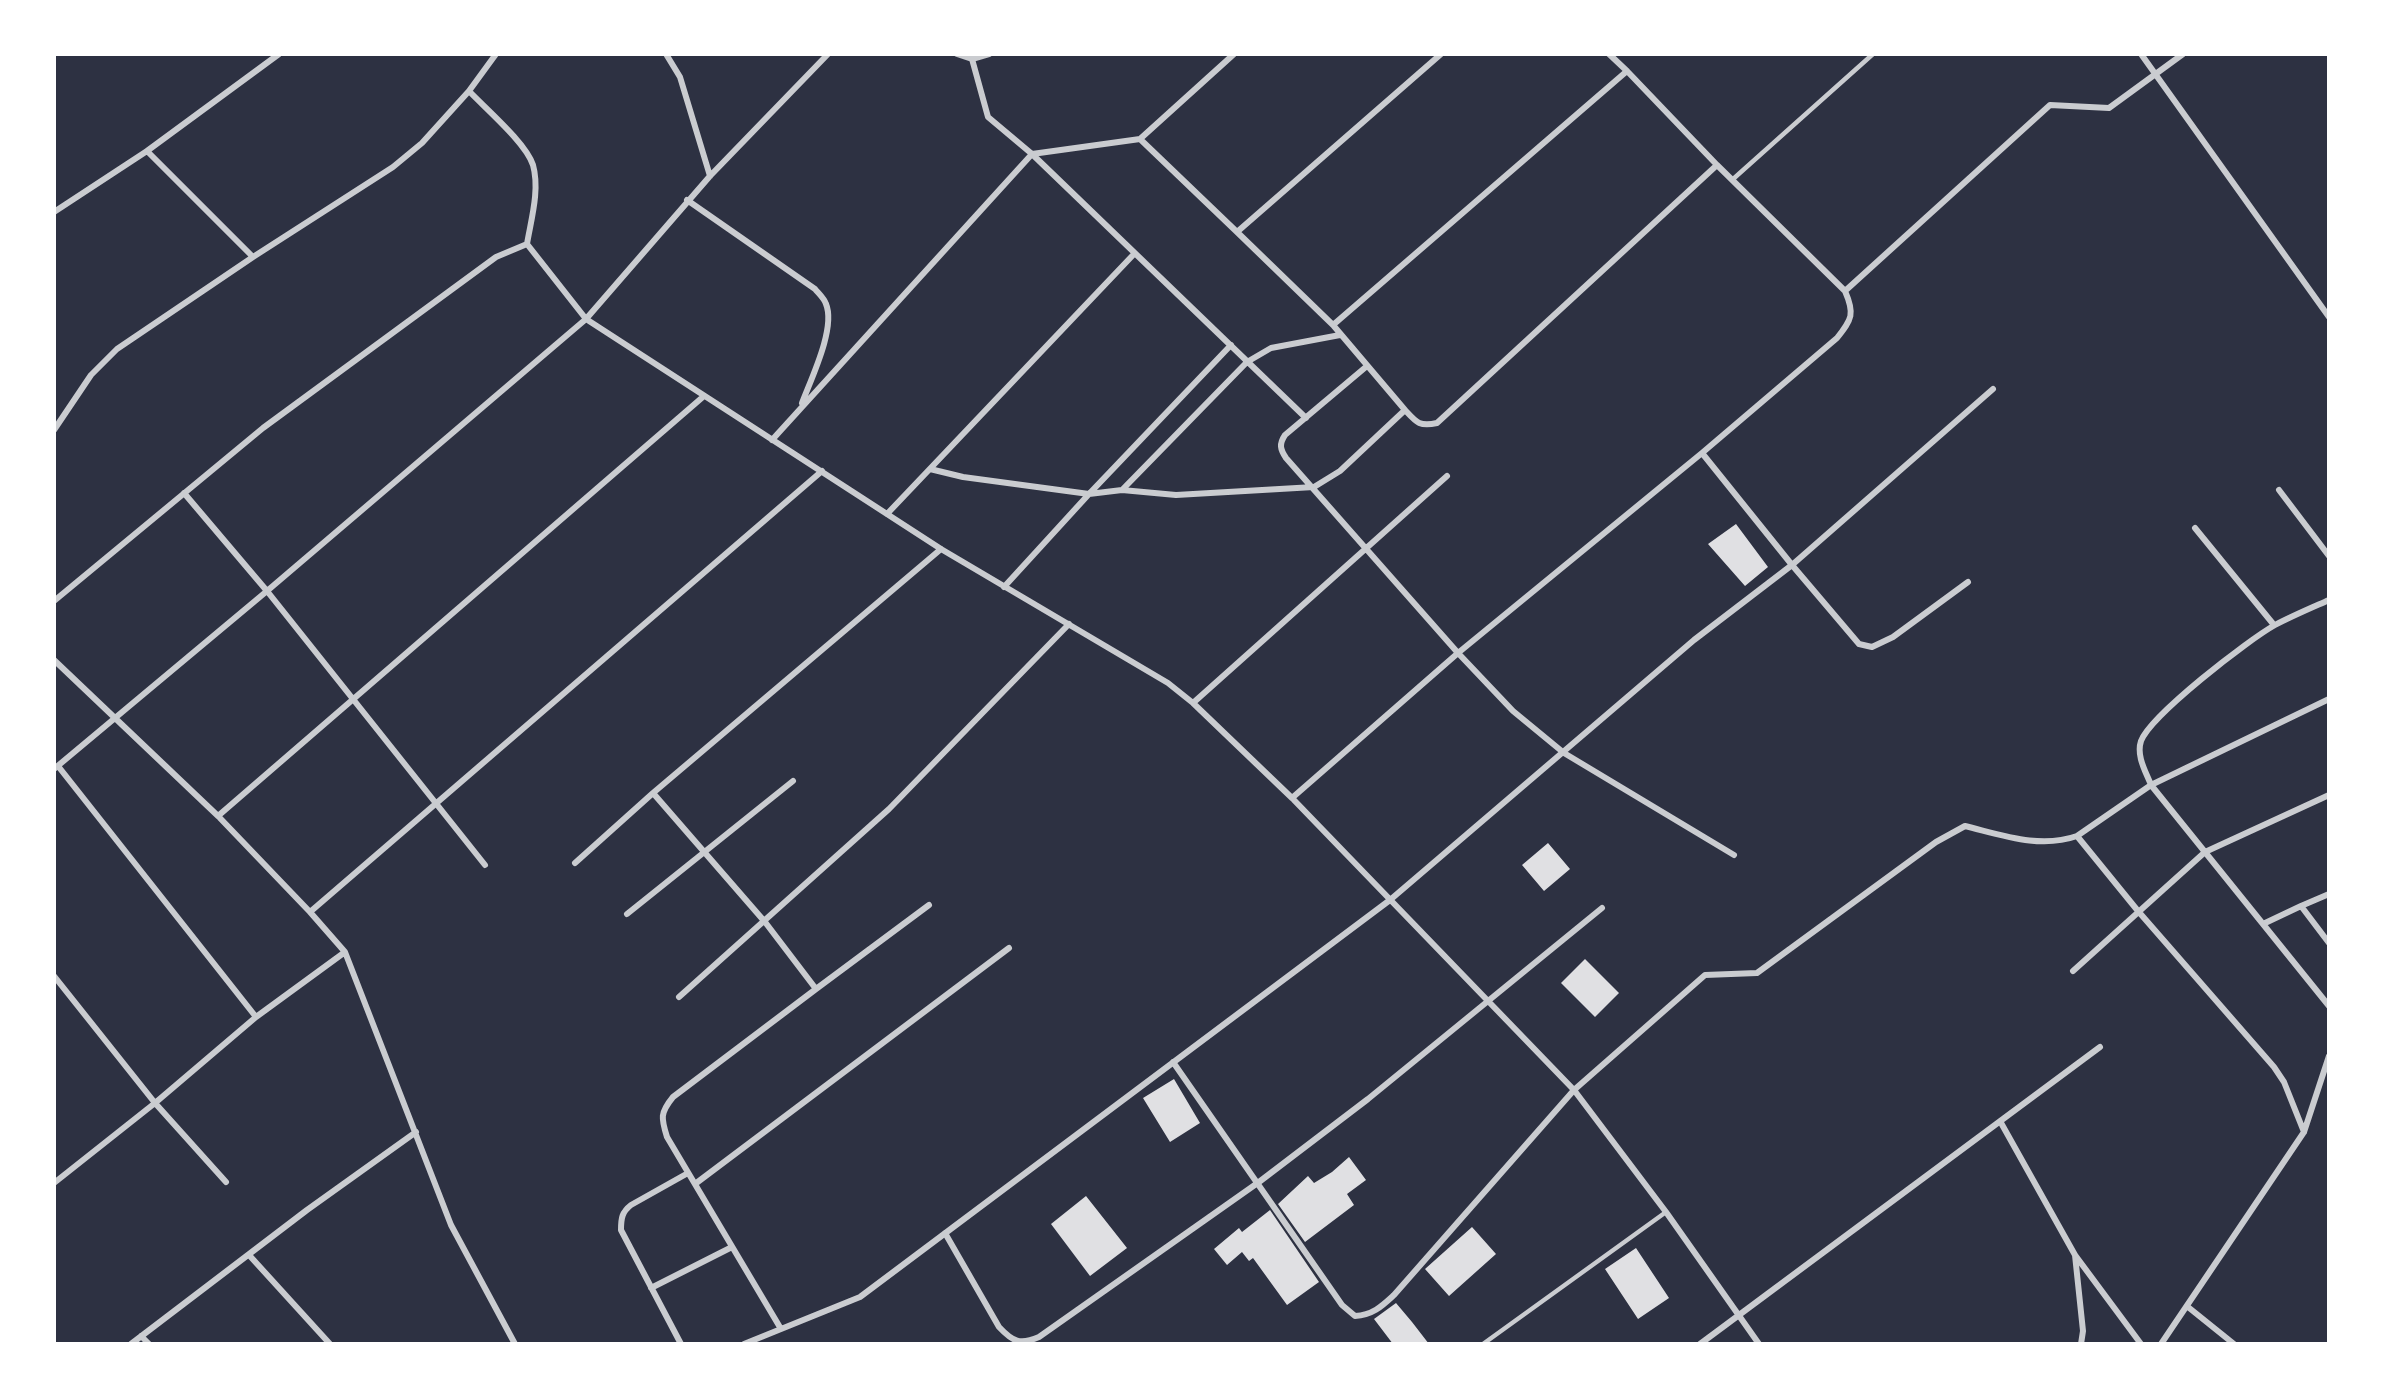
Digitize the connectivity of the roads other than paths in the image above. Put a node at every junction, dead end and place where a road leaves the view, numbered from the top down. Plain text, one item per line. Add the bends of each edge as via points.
1 (279, 54) edge
2 (496, 54) edge
3 (666, 54) edge
4 (828, 54) edge
5 (957, 54) edge
6 (989, 54) edge
7 (1234, 54) edge
8 (1441, 54) edge
9 (1609, 54) edge
10 (1873, 54) edge
11 (2141, 54) edge
12 (2183, 54) edge
13 (972, 59) junction
14 (1627, 71) junction
15 (2156, 74) junction
16 (469, 91) junction
17 (1140, 139) junction
18 (147, 151) junction
19 (1032, 154) junction
20 (1717, 165) junction
21 (710, 176) junction
22 (1732, 180) junction
23 (687, 200) junction
24 (54, 212) edge
25 (1237, 232) junction
26 (527, 244) junction
27 (1134, 254) junction
28 (253, 257) junction
29 (1845, 291) junction
30 (2329, 317) edge
31 (586, 319) junction
32 (1333, 325) junction
33 (1340, 334) junction
34 (1231, 345) junction
35 (1248, 362) junction
36 (1367, 366) junction
37 (1993, 389) dead end
38 (704, 396) junction
39 (800, 407) junction
40 (1405, 410) junction
41 (1305, 418) junction
42 (54, 430) edge
43 (772, 440) junction
44 (1702, 453) junction
45 (930, 469) junction
46 (822, 471) junction
47 (1447, 476) dead end
48 (1314, 487) junction
49 (1122, 490) junction
50 (2279, 490) dead end
51 (184, 493) junction
52 (1089, 494) junction
53 (887, 514) junction
54 (2195, 528) dead end
55 (1366, 548) junction
56 (941, 549) junction
57 (2329, 556) edge
58 (1792, 565) junction
59 (1968, 582) dead end
60 (1004, 587) junction
61 (267, 591) junction
62 (2329, 600) edge
63 (54, 601) edge
64 (1069, 624) junction
65 (2274, 625) junction
66 (1458, 653) junction
67 (54, 660) edge
68 (353, 698) junction
69 (2329, 699) edge
70 (1193, 703) junction
71 (116, 717) junction
72 (1563, 753) junction
73 (56, 767) edge
74 (793, 781) dead end
75 (2151, 785) junction
76 (652, 793) junction
77 (2329, 795) edge
78 (1292, 798) junction
79 (437, 805) junction
80 (218, 816) junction
81 (2077, 836) junction
82 (2205, 852) junction
83 (705, 853) junction
84 (1734, 855) dead end
85 (575, 863) dead end
86 (486, 865) dead end
87 (2329, 894) edge
88 (1390, 900) junction
89 (929, 905) dead end
90 (2301, 906) junction
91 (1602, 908) dead end
92 (2138, 911) junction
93 (310, 912) junction
94 (627, 914) dead end
95 (765, 922) junction
96 (2263, 924) junction
97 (2329, 943) edge
98 (1010, 948) dead end
99 (345, 952) junction
100 (2073, 971) dead end
101 (54, 976) edge
102 (816, 989) junction
103 (679, 997) dead end
104 (1489, 1001) junction
105 (2329, 1006) edge
106 (256, 1017) junction
107 (2100, 1047) dead end
108 (2329, 1056) edge
109 (1173, 1062) junction
110 (1574, 1090) junction
111 (155, 1103) junction
112 (2000, 1121) junction
113 (416, 1132) junction
114 (2304, 1132) junction
115 (688, 1173) junction
116 (226, 1182) dead end
117 (1259, 1182) junction
118 (54, 1183) edge
119 (694, 1184) junction
120 (1666, 1212) junction
121 (945, 1233) junction
122 (732, 1247) junction
123 (249, 1255) junction
124 (2075, 1255) junction
125 (651, 1288) junction
126 (2188, 1307) junction
127 (1737, 1315) junction
128 (781, 1329) junction
129 (141, 1336) junction
130 (131, 1344) edge
131 (149, 1344) edge
132 (330, 1344) edge
133 (514, 1344) edge
134 (681, 1344) edge
135 (744, 1344) edge
136 (1483, 1344) edge
137 (1700, 1344) edge
138 (1759, 1344) edge
139 (2081, 1344) edge
140 (2142, 1344) edge
141 (2161, 1344) edge
142 (2234, 1344) edge

1 - 18 street
2 - 16 street
3 - 21 street via 680,77
4 - 21 street
5 - 13 street
6 - 13 street
7 - 17 street
8 - 25 street
9 - 14 street
10 - 22 lane
11 - 15 street
12 - 15 street
13 - 19 street via 988,117
14 - 20 street
14 - 32 street
15 - 29 street via 2109,108 2050,105
15 - 30 street
16 - 26 street via 524,149 533,166 535,197
16 - 28 street via 422,143 393,167
17 - 19 street
17 - 25 street
18 - 24 street
18 - 28 street
19 - 27 street
19 - 39 street
20 - 22 street
20 - 40 street via 1437,423 1417,423
21 - 23 street
22 - 29 street
23 - 31 street
23 - 39 street via 814,289 826,302 826,336
25 - 32 street
26 - 31 street
26 - 51 street via 496,256 263,428
27 - 34 street
27 - 45 street
28 - 42 street via 117,348 91,375
29 - 44 street via 1852,308 1849,323 1837,338
31 - 38 street
31 - 61 street
32 - 33 street
33 - 35 street via 1271,348
33 - 36 street
34 - 35 street
34 - 52 street
35 - 41 street
35 - 49 street
36 - 40 street
36 - 41 street
37 - 58 street
38 - 43 street
38 - 68 street
39 - 43 street
40 - 48 street via 1340,471
41 - 48 street via 1285,435 1280,442 1281,450
43 - 46 street
44 - 58 street
44 - 66 street
45 - 52 street
45 - 53 street
46 - 53 street
46 - 79 street
47 - 55 street
48 - 49 street via 1176,495
48 - 55 street
49 - 52 street
50 - 57 street
51 - 61 street
51 - 63 street
52 - 60 street
53 - 56 street
54 - 65 street
55 - 66 street
55 - 70 street
56 - 60 street
56 - 76 street
58 - 59 street via 1859,644 1872,647 1893,637
58 - 72 street via 1694,640
60 - 64 street
61 - 68 street
61 - 71 street
62 - 65 street
64 - 70 street via 1168,683
64 - 95 street via 889,809
65 - 75 street via 2193,686 2151,726 2139,751
66 - 72 street via 1514,711
66 - 78 street
67 - 71 street
68 - 79 street
68 - 80 street
69 - 75 street
70 - 78 street
71 - 73 street
71 - 80 street
72 - 84 street
72 - 88 street
73 - 106 street
74 - 83 street
75 - 81 street
75 - 82 street
76 - 83 street
76 - 85 street
77 - 82 street
78 - 88 street
79 - 86 street
79 - 93 street
80 - 93 street
81 - 92 street
81 - 110 street via 2062,842 2042,842 1965,826 1757,973 1705,975
82 - 92 street
82 - 96 street
83 - 94 street
83 - 95 street
87 - 90 street
88 - 104 street
88 - 109 street
89 - 102 street
90 - 96 street
90 - 97 street
91 - 104 street
92 - 100 street
92 - 114 street via 2274,1067
93 - 99 street
95 - 102 street
95 - 103 street
96 - 105 street
98 - 119 street
99 - 106 street
99 - 113 street
101 - 111 street
102 - 115 street via 673,1097 663,1110 662,1123
104 - 110 street
104 - 117 street
106 - 111 street
107 - 112 street
108 - 114 street
109 - 117 street
109 - 121 street
110 - 117 street via 1394,1295 1366,1316 1355,1316 1342,1305
110 - 120 street
111 - 116 street
111 - 118 street
112 - 124 street
112 - 127 street
113 - 123 street
113 - 133 street via 451,1225
114 - 126 street
115 - 119 street
115 - 125 street via 631,1205 621,1219 621,1230
117 - 121 street via 1039,1337 1026,1342 1009,1337 999,1327
119 - 122 street
120 - 127 street
120 - 136 lane
121 - 128 street via 860,1297
122 - 125 street
122 - 128 street
123 - 129 street
123 - 132 street
124 - 139 street
124 - 140 street
125 - 134 street
126 - 141 street
126 - 142 street
127 - 137 street
127 - 138 street
128 - 135 street
129 - 130 street
129 - 131 street

